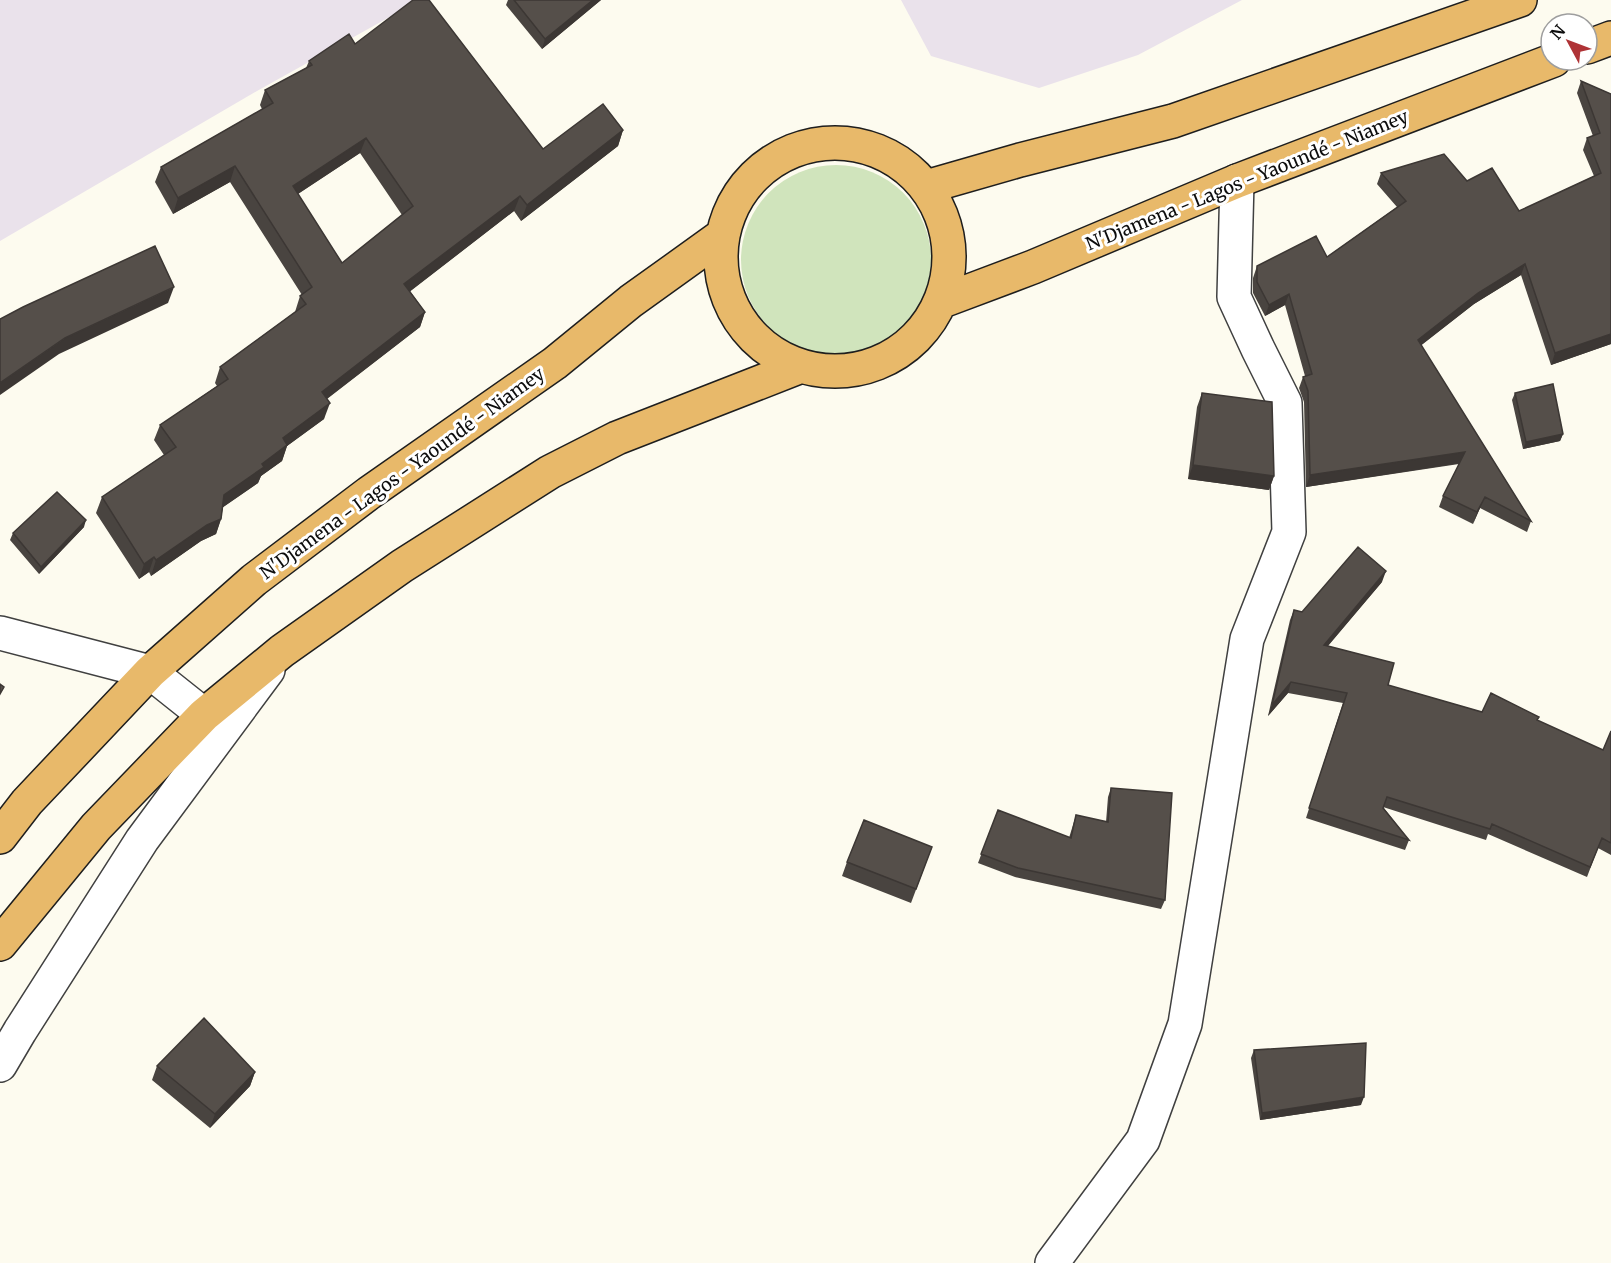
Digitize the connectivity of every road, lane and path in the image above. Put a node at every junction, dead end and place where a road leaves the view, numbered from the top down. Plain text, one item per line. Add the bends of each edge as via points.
1 (1520, 0) edge
2 (1539, 66) edge
3 (1237, 181) junction
4 (926, 187) junction
5 (723, 235) junction
6 (940, 302) junction
7 (799, 367) junction
8 (0, 633) edge
9 (282, 651) junction
10 (150, 672) junction
11 (204, 715) junction
12 (0, 837) edge
13 (0, 944) edge
14 (0, 1065) edge
15 (1052, 1263) edge

1 - 4 highway via 1173,121
2 - 3 highway, N'Djamena - Lagos - Yaoundé - Niamey
3 - 6 highway, N'Djamena - Lagos - Yaoundé - Niamey
3 - 15 street via 1234,297 1285,403 1289,532 1247,639 1185,1024 1143,1140
4 - 5 highway via 881,152 855,145 820,144 786,154 757,174 735,202
4 - 6 highway via 941,213 948,242 949,273
5 - 7 highway via 721,268 728,300 739,320 769,351
5 - 10 highway, N'Djamena - Lagos - Yaoundé - Niamey via 631,301 555,363 369,493 254,580
6 - 7 highway via 922,331 897,354 866,368 832,372
7 - 9 highway via 617,438 550,472 402,566
8 - 10 street
9 - 11 highway
9 - 14 street via 142,840
10 - 11 street
10 - 12 highway, N'Djamena - Lagos - Yaoundé - Niamey via 27,802
11 - 13 highway via 96,827

